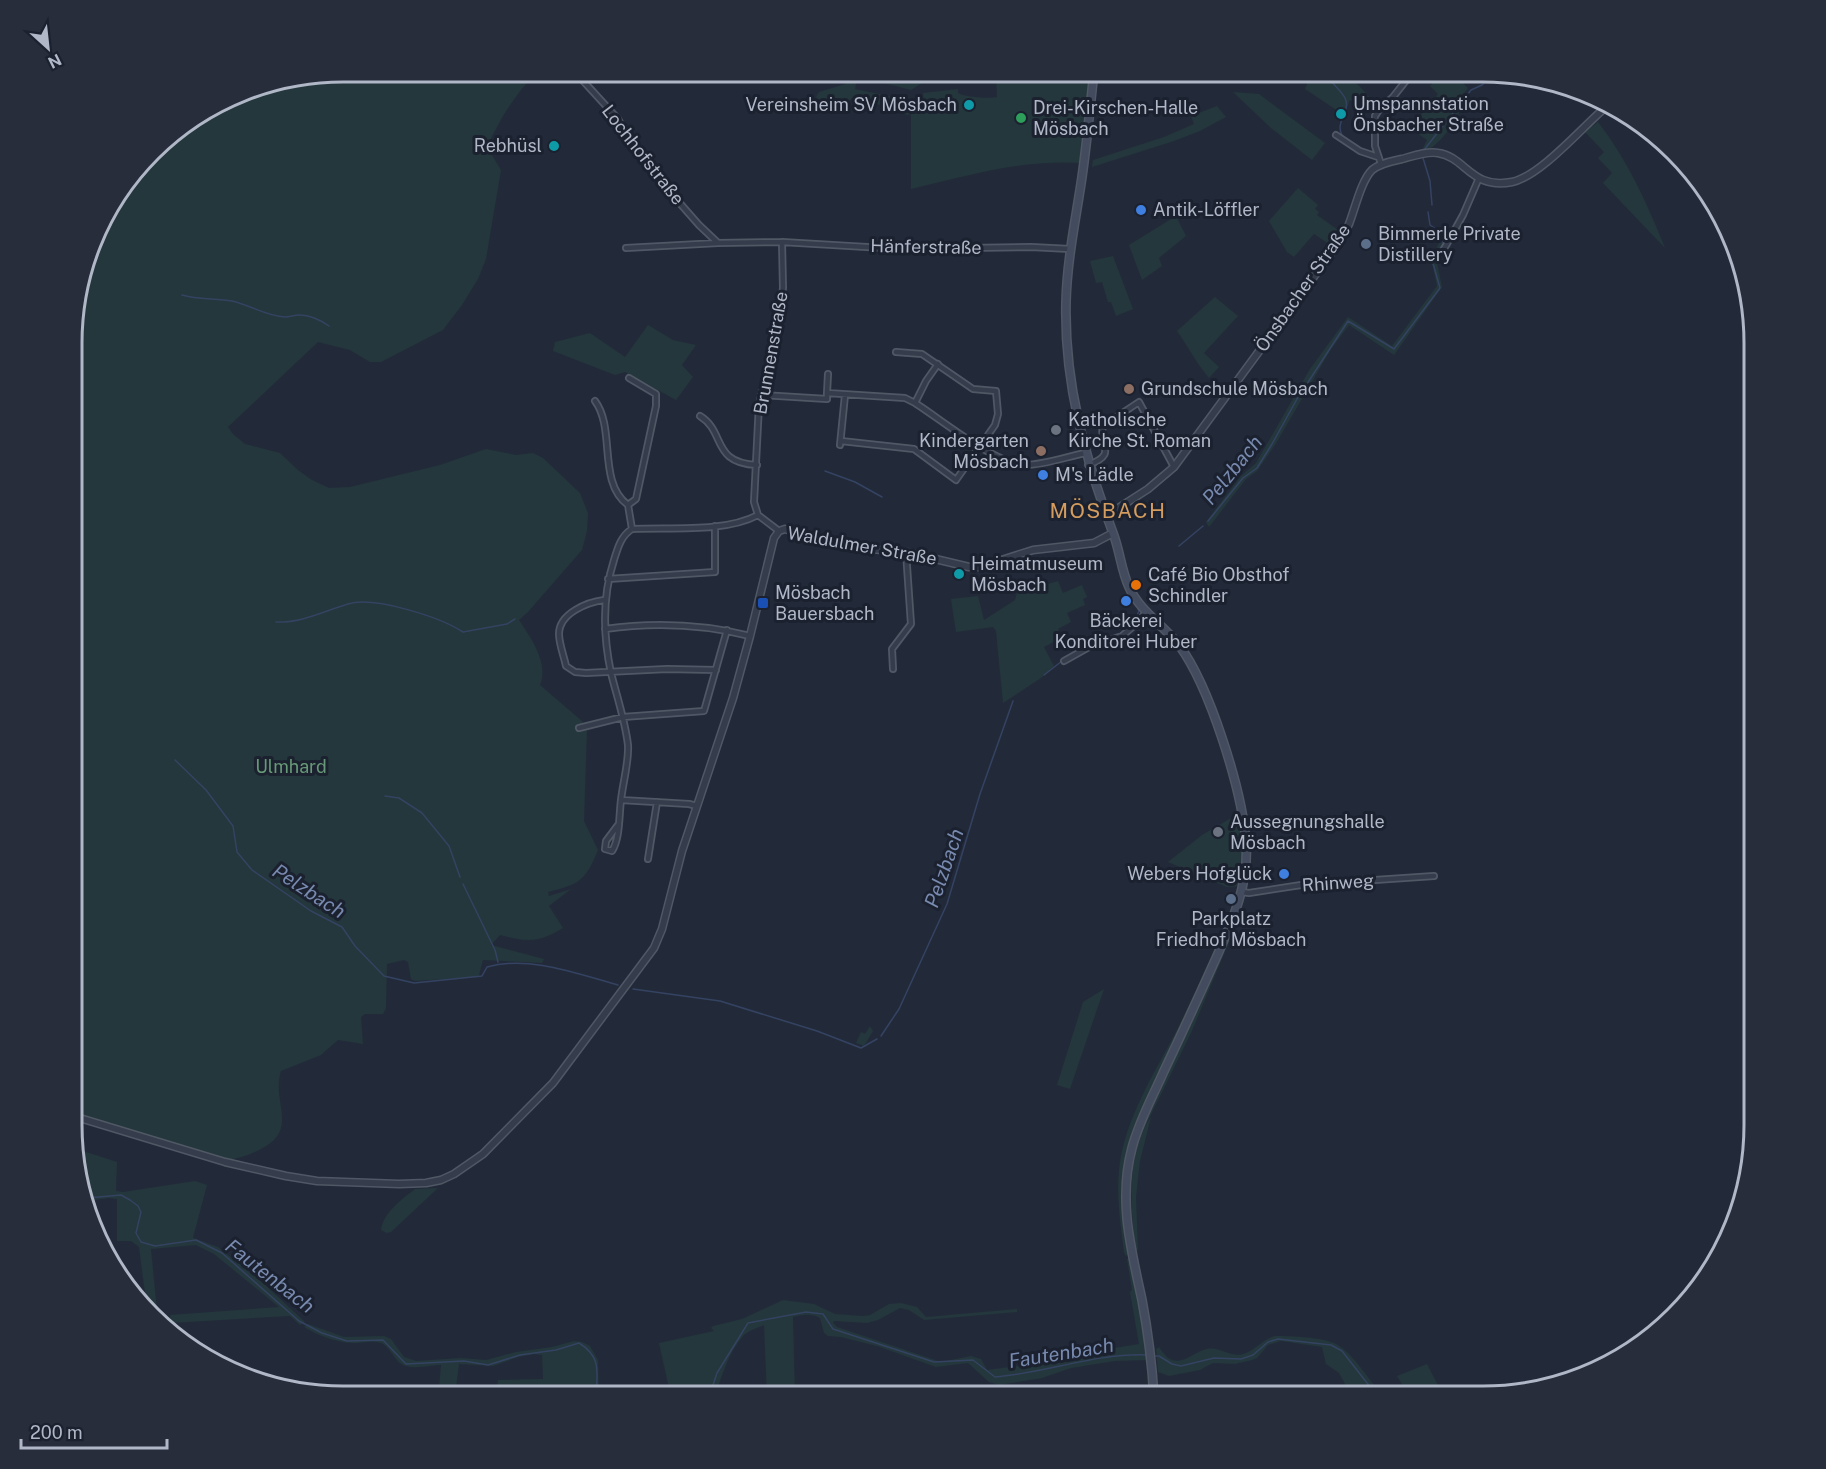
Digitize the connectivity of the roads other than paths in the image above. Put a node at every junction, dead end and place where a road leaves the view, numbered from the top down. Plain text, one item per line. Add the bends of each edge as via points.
1 (584, 82) edge
2 (1093, 82) edge
3 (1405, 82) edge
4 (1602, 111) edge
5 (1336, 135) dead end
6 (1378, 157) junction
7 (1381, 164) junction
8 (1479, 178) junction
9 (782, 242) junction
10 (718, 243) junction
11 (626, 248) dead end
12 (1070, 249) junction
13 (1448, 253) dead end
14 (896, 352) dead end
15 (938, 364) junction
16 (828, 374) dead end
17 (629, 378) dead end
18 (826, 393) junction
19 (761, 394) junction
20 (845, 395) junction
21 (595, 401) dead end
22 (915, 403) junction
23 (700, 416) dead end
24 (979, 445) junction
25 (1085, 453) junction
26 (757, 465) junction
27 (1088, 465) junction
28 (1174, 467) junction
29 (628, 504) junction
30 (758, 515) junction
31 (1106, 516) junction
32 (715, 526) junction
33 (632, 529) junction
34 (779, 531) junction
35 (1113, 533) junction
36 (906, 552) junction
37 (608, 579) junction
38 (604, 600) junction
39 (1147, 611) junction
40 (605, 629) junction
41 (727, 630) junction
42 (750, 636) junction
43 (1064, 661) dead end
44 (893, 669) dead end
45 (716, 670) junction
46 (611, 671) junction
47 (623, 717) junction
48 (579, 728) dead end
49 (621, 800) junction
50 (657, 802) junction
51 (697, 806) junction
52 (618, 825) junction
53 (648, 860) dead end
54 (1434, 876) dead end
55 (1242, 892) junction
56 (82, 1119) edge
57 (1153, 1386) edge

1 - 10 street, Lochhofstraße via 618,119 655,175
2 - 12 main road
3 - 6 street via 1375,116
4 - 8 street via 1538,171 1497,184
5 - 6 street via 1360,151
6 - 7 street
7 - 8 street via 1441,153
7 - 28 street, Önsbacher Straße via 1366,180 1344,234 1332,252
8 - 13 street via 1444,249
9 - 10 street
9 - 12 street, Hänferstraße via 900,249
9 - 19 street, Brunnenstraße via 783,281 777,331
10 - 11 street
12 - 25 main road via 1068,350 1072,393
14 - 15 street via 922,354
15 - 22 street
15 - 24 street via 974,389 996,391 997,420
16 - 18 street
17 - 29 street via 656,394 656,406 636,499
18 - 19 street via 826,399
18 - 20 street
19 - 26 street, Brunnenstraße
20 - 22 street
20 - 24 street via 840,443 914,449 956,480
21 - 29 street via 603,411 611,474 620,499
22 - 24 street
23 - 26 street via 729,457
24 - 25 street via 1005,461 1028,465
25 - 27 main road
26 - 30 street, Brunnenstraße via 754,502
27 - 28 street via 1104,454 1103,426 1139,402
27 - 31 main road
28 - 31 street, Önsbacher Straße
29 - 33 street
30 - 32 street
30 - 34 street
31 - 35 main road
32 - 33 street
32 - 37 street via 715,572
33 - 37 street via 623,534
34 - 36 street, Waldulmer Straße via 785,529 847,547
34 - 42 street, Waldulmer Straße
35 - 36 street, Waldulmer Straße via 1094,543 1033,550 980,567
35 - 39 main road via 1128,586
36 - 44 street via 912,624 892,649
37 - 38 street
38 - 40 street
38 - 46 street via 576,609 558,634 566,666 575,672
39 - 43 street via 1122,636
39 - 55 main road via 1180,647 1199,680 1219,733 1239,798 1246,855
40 - 41 street via 652,624
40 - 46 street
41 - 42 street
41 - 45 street
42 - 51 street, Waldulmer Straße
45 - 46 street
45 - 47 street via 704,711
46 - 47 street
47 - 48 street
47 - 49 street via 628,747
49 - 50 street
49 - 52 street
50 - 51 street
50 - 53 street
51 - 56 street, Waldulmer Straße via 662,928 649,955 552,1083 496,1143 454,1174 426,1183 296,1178 245,1168
52 - 52 street via 615,845 609,851 606,841
54 - 55 street, Rhinweg
55 - 57 main road via 1137,1130 1127,1170 1127,1232

